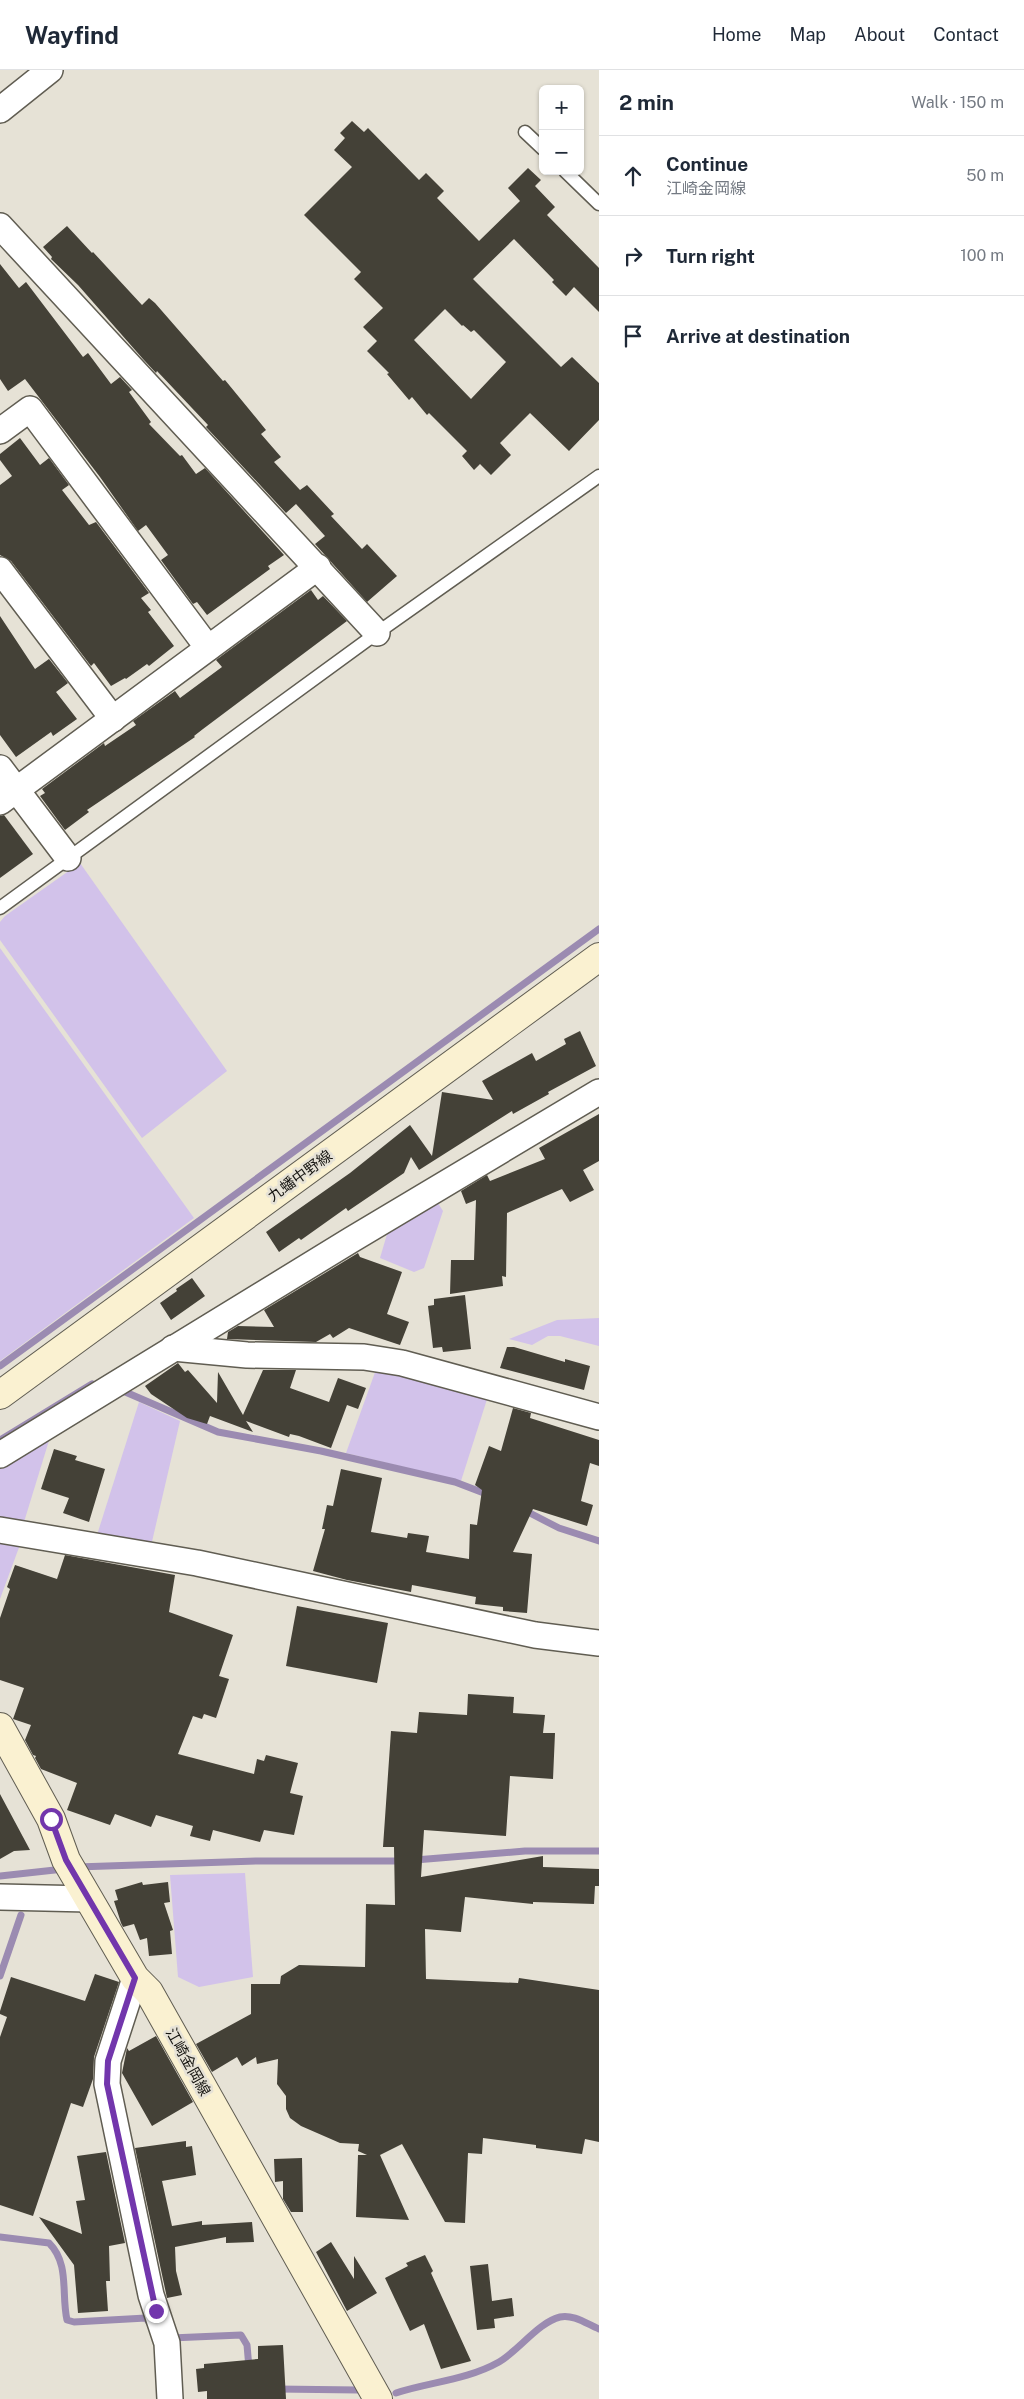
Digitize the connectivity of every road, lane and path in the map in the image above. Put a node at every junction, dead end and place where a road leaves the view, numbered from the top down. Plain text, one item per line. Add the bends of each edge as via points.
1 (50, 70) edge
2 (0, 110) edge
3 (525, 132) dead end
4 (539, 145) edge
5 (569, 175) edge
6 (599, 204) edge
7 (0, 226) edge
8 (0, 430) edge
9 (599, 476) edge
10 (318, 566) junction
11 (0, 570) edge
12 (377, 632) junction
13 (208, 648) junction
14 (113, 719) junction
15 (0, 768) edge
16 (8, 796) edge
17 (68, 858) junction
18 (0, 908) edge
19 (599, 956) edge
20 (599, 1092) edge
21 (173, 1348) junction
22 (0, 1395) edge
23 (599, 1417) edge
24 (0, 1455) edge
25 (0, 1530) edge
26 (599, 1643) edge
27 (0, 1727) edge
28 (78, 1879) junction
29 (0, 1897) edge
30 (135, 1978) junction
31 (170, 2399) edge
32 (378, 2399) edge

1 - 2 street
3 - 4 lane
5 - 6 lane
7 - 10 street
8 - 13 street via 30,409
9 - 12 lane
10 - 12 street
10 - 13 street
11 - 14 street
12 - 17 lane
13 - 14 street
14 - 16 street
15 - 16 street
16 - 17 street
17 - 18 lane
19 - 22 main road, 九蟠中野線
20 - 21 street
21 - 23 street via 247,1355 364,1357 402,1363
21 - 24 street
25 - 26 street via 197,1563 535,1635
27 - 28 main road, 江崎金岡線 via 51,1819
28 - 29 street
28 - 30 main road, 江崎金岡線
30 - 31 street via 108,2061 107,2084 151,2295 167,2343
30 - 32 main road, 江崎金岡線 via 149,1992

